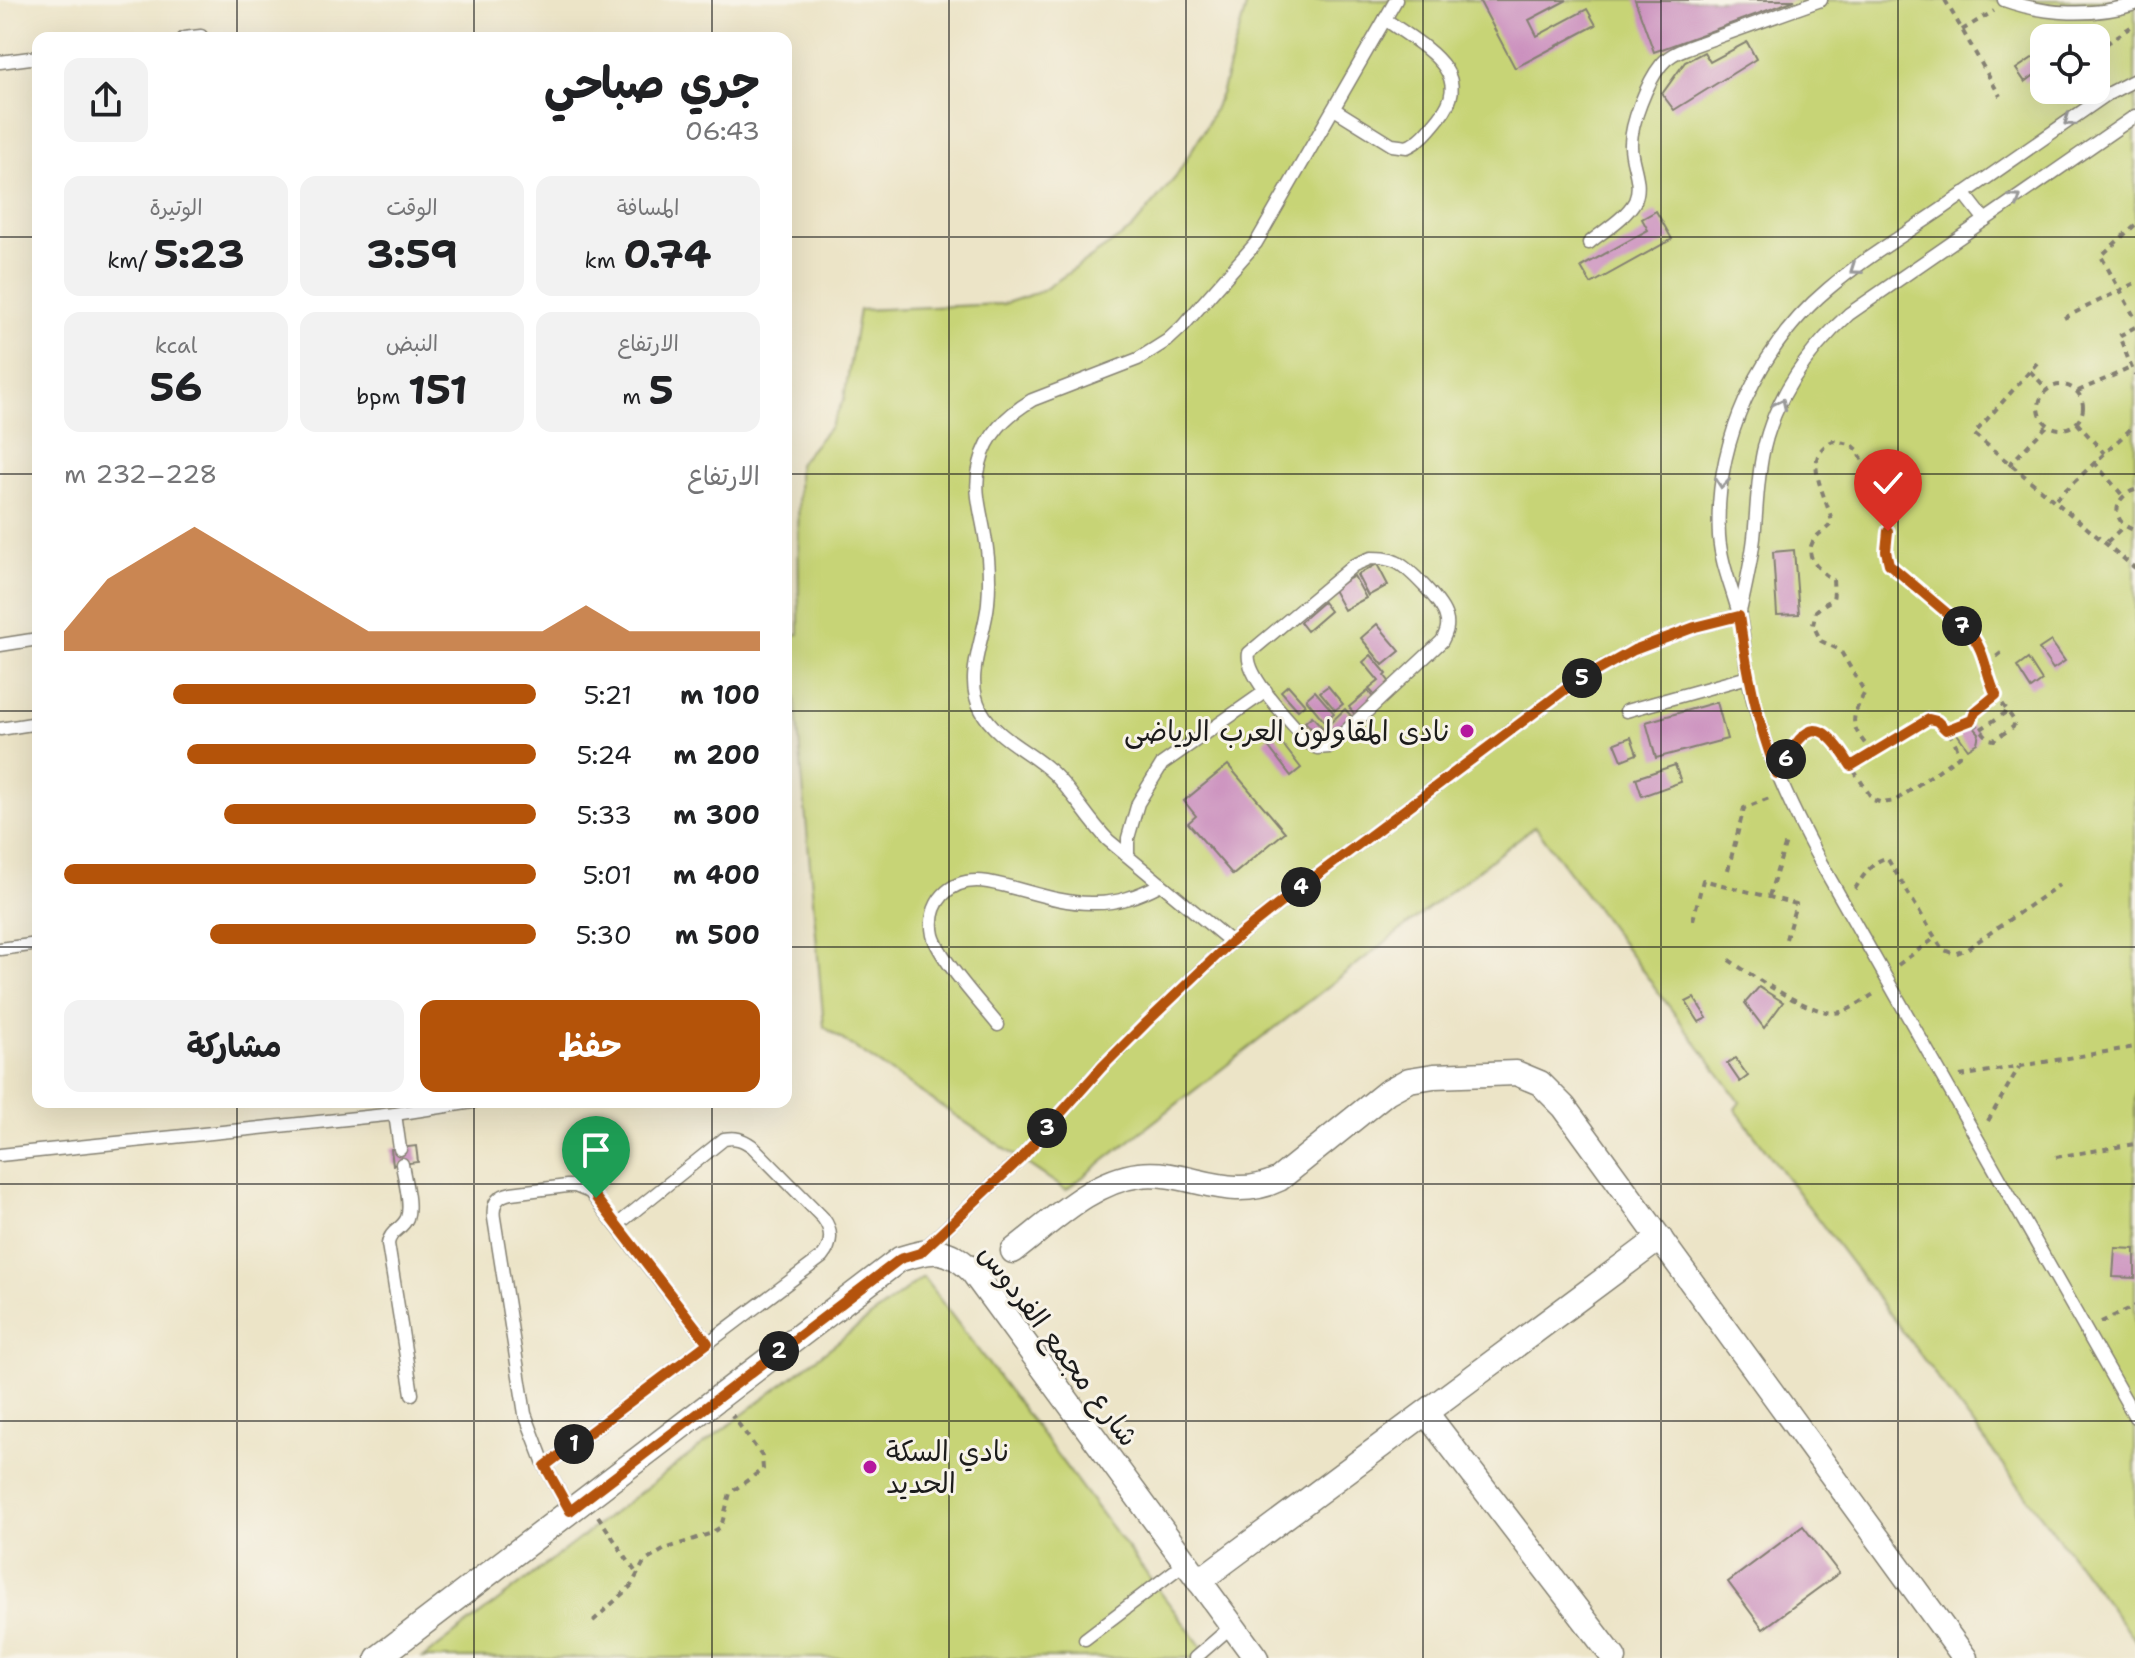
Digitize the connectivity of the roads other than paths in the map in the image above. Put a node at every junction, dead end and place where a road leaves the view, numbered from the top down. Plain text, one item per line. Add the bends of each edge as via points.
1 (1396, 0) edge
2 (1821, 0) edge
3 (2006, 1) edge
4 (2135, 4) edge
5 (1385, 19) junction
6 (32, 58) edge
7 (0, 62) edge
8 (2135, 80) edge
9 (1334, 109) junction
10 (2135, 116) edge
11 (1964, 193) junction
12 (1985, 220) junction
13 (1589, 243) dead end
14 (1739, 616) junction
15 (32, 640) edge
16 (0, 645) edge
17 (1748, 677) junction
18 (1266, 691) junction
19 (1626, 711) dead end
20 (32, 724) edge
21 (0, 729) edge
22 (1128, 856) junction
23 (1161, 884) junction
24 (1231, 942) junction
25 (32, 945) edge
26 (0, 949) edge
27 (998, 1025) dead end
28 (434, 1108) edge
29 (395, 1114) junction
30 (400, 1149) dead end
31 (0, 1155) edge
32 (402, 1164) dead end
33 (617, 1225) junction
34 (1660, 1238) junction
35 (1013, 1251) dead end
36 (920, 1253) junction
37 (708, 1343) junction
38 (412, 1394) dead end
39 (1426, 1413) junction
40 (2135, 1417) edge
41 (545, 1466) junction
42 (579, 1504) junction
43 (1192, 1572) junction
44 (1232, 1626) junction
45 (1085, 1639) dead end
46 (378, 1658) edge
47 (1195, 1658) edge
48 (1256, 1658) edge
49 (1614, 1658) edge
50 (1965, 1658) edge

1 - 5 lane
2 - 13 lane via 1687,48 1662,64 1632,131 1638,183 1634,201
3 - 4 lane via 2072,13
5 - 9 lane
5 - 9 lane via 1442,62 1452,81 1450,102 1421,139 1407,147 1392,145
6 - 7 lane
8 -> 11 lane
9 - 22 lane via 1256,243 1182,327 1138,359 1016,409 991,437 979,466 977,498 989,577 974,671 976,699 988,721 1056,776 1094,825
12 -> 10 lane
11 - 12 lane
11 -> 14 lane via 1827,290 1789,329 1758,373 1733,434 1719,511 1722,562
14 -> 12 lane via 1763,450 1797,373 1849,314
14 - 17 lane
14 - 24 lane via 1634,650 1570,686
15 - 16 lane
17 - 19 lane
17 - 40 lane via 1777,774 1802,828
18 - 18 lane via 1309,743 1329,747 1442,641 1446,614 1397,562 1362,561 1249,653 1250,670
18 - 22 lane via 1162,764 1138,803
20 - 21 lane
22 - 23 lane
23 - 24 lane
23 - 27 lane via 1114,902 1088,903 987,882 968,881 950,888 931,919 934,938
24 - 36 lane via 1102,1067 1020,1159
25 - 26 lane
28 - 29 lane
29 - 30 lane
29 - 31 lane
32 - 38 lane via 408,1214 388,1244
33 - 37 lane
33 - 37 lane via 724,1139 734,1138 752,1146 823,1218 830,1238 822,1257
33 - 41 lane via 590,1192 575,1186 503,1195 493,1210 525,1414
34 - 35 street via 1557,1099 1529,1076 1504,1072 1422,1077 1398,1085 1266,1186 1231,1189 1153,1174 1109,1183
34 - 39 street
34 - 50 street
36 - 42 street via 900,1259
36 - 43 street, شارع مجمع الفردوس via 943,1251 972,1271
37 - 41 lane
39 - 43 street
39 - 49 street
41 - 42 lane
42 - 46 street
43 - 44 street, شارع مجمع الفردوس
43 - 45 lane
44 - 47 lane
44 - 48 street, شارع مجمع الفردوس

